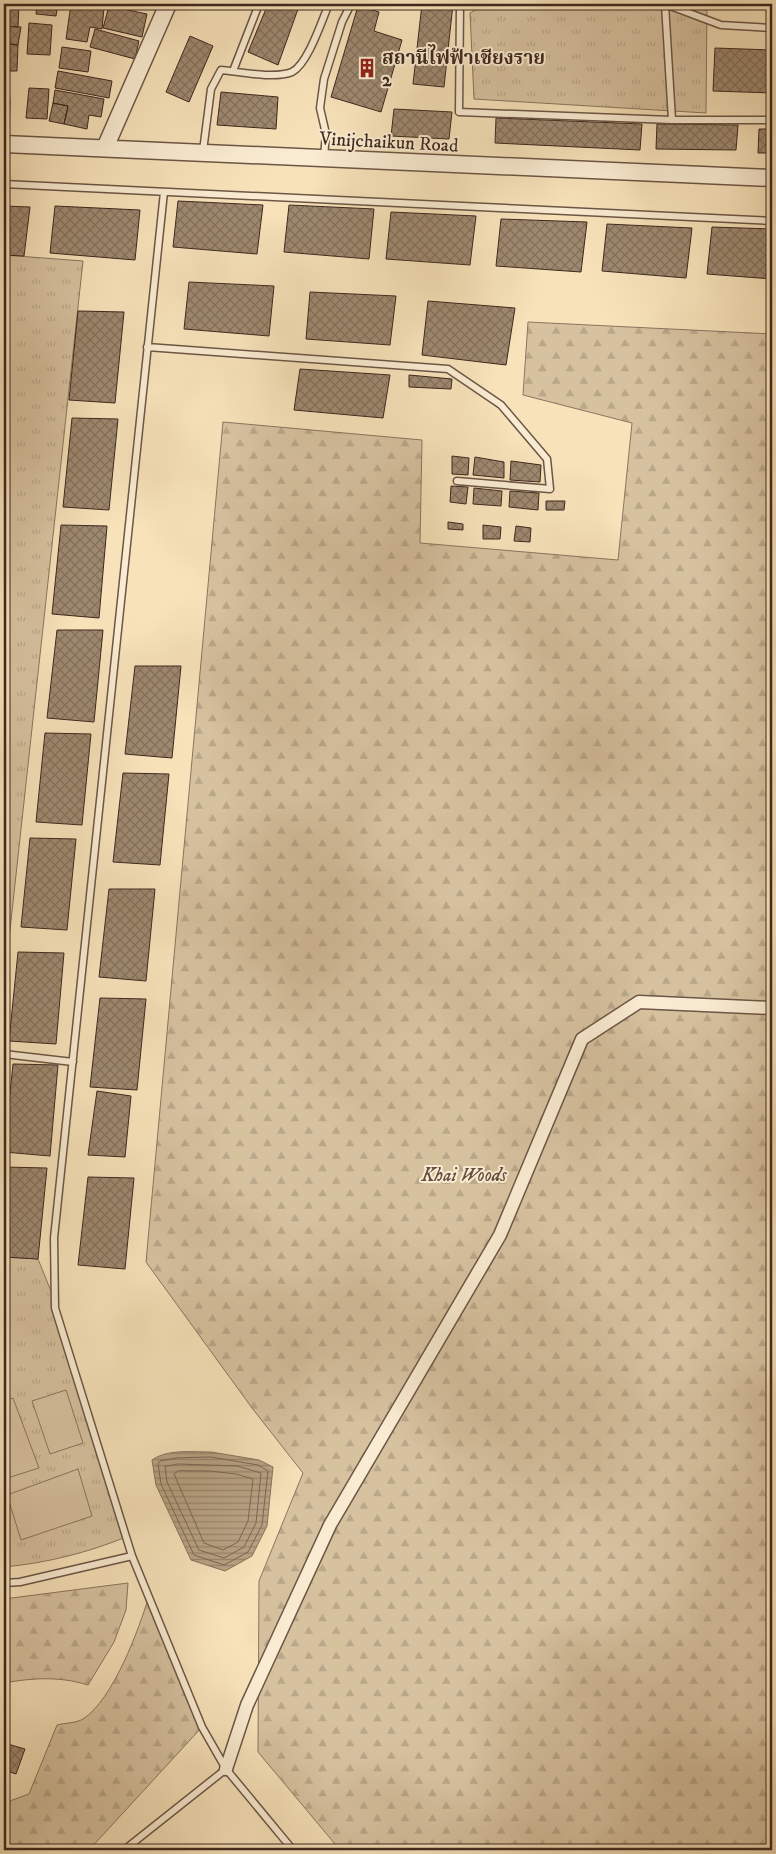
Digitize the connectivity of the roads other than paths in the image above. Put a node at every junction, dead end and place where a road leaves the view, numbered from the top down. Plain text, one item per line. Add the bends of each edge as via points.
1 (168, 4) edge
2 (259, 4) edge
3 (329, 4) edge
4 (351, 4) edge
5 (460, 4) edge
6 (623, 4) edge
7 (665, 4) edge
8 (772, 28) edge
9 (233, 71) junction
10 (4, 91) edge
11 (672, 120) junction
12 (772, 120) edge
13 (4, 144) edge
14 (105, 148) junction
15 (203, 153) junction
16 (324, 158) junction
17 (772, 178) edge
18 (4, 184) edge
19 (164, 192) junction
20 (772, 220) edge
21 (147, 347) junction
22 (456, 481) dead end
23 (772, 1008) edge
24 (4, 1054) edge
25 (73, 1062) junction
26 (132, 1556) junction
27 (4, 1584) edge
28 (226, 1769) junction
29 (124, 1850) edge
30 (293, 1850) edge

1 - 14 street
2 - 9 lane
3 - 9 lane via 303,63 292,72
4 - 16 lane via 324,80 320,108 326,134
5 - 6 lane
5 - 11 lane via 458,112
7 - 8 lane via 721,24
7 - 11 lane
9 - 15 lane via 221,70 210,89
10 - 13 lane
11 - 12 lane
13 - 14 street, Vinijchaikun Road
14 - 15 street, Vinijchaikun Road
15 - 16 street, Vinijchaikun Road
16 - 17 street, Vinijchaikun Road
18 - 19 lane
19 - 20 lane
19 - 21 lane
21 - 22 lane via 448,369 501,405 547,459 550,489
21 - 25 lane
23 - 28 street via 639,1002 582,1039 500,1235 330,1525 251,1697
24 - 25 lane
25 - 26 lane via 54,1238 55,1308
26 - 27 lane
26 - 28 lane via 202,1727
28 - 29 lane
28 - 30 lane

